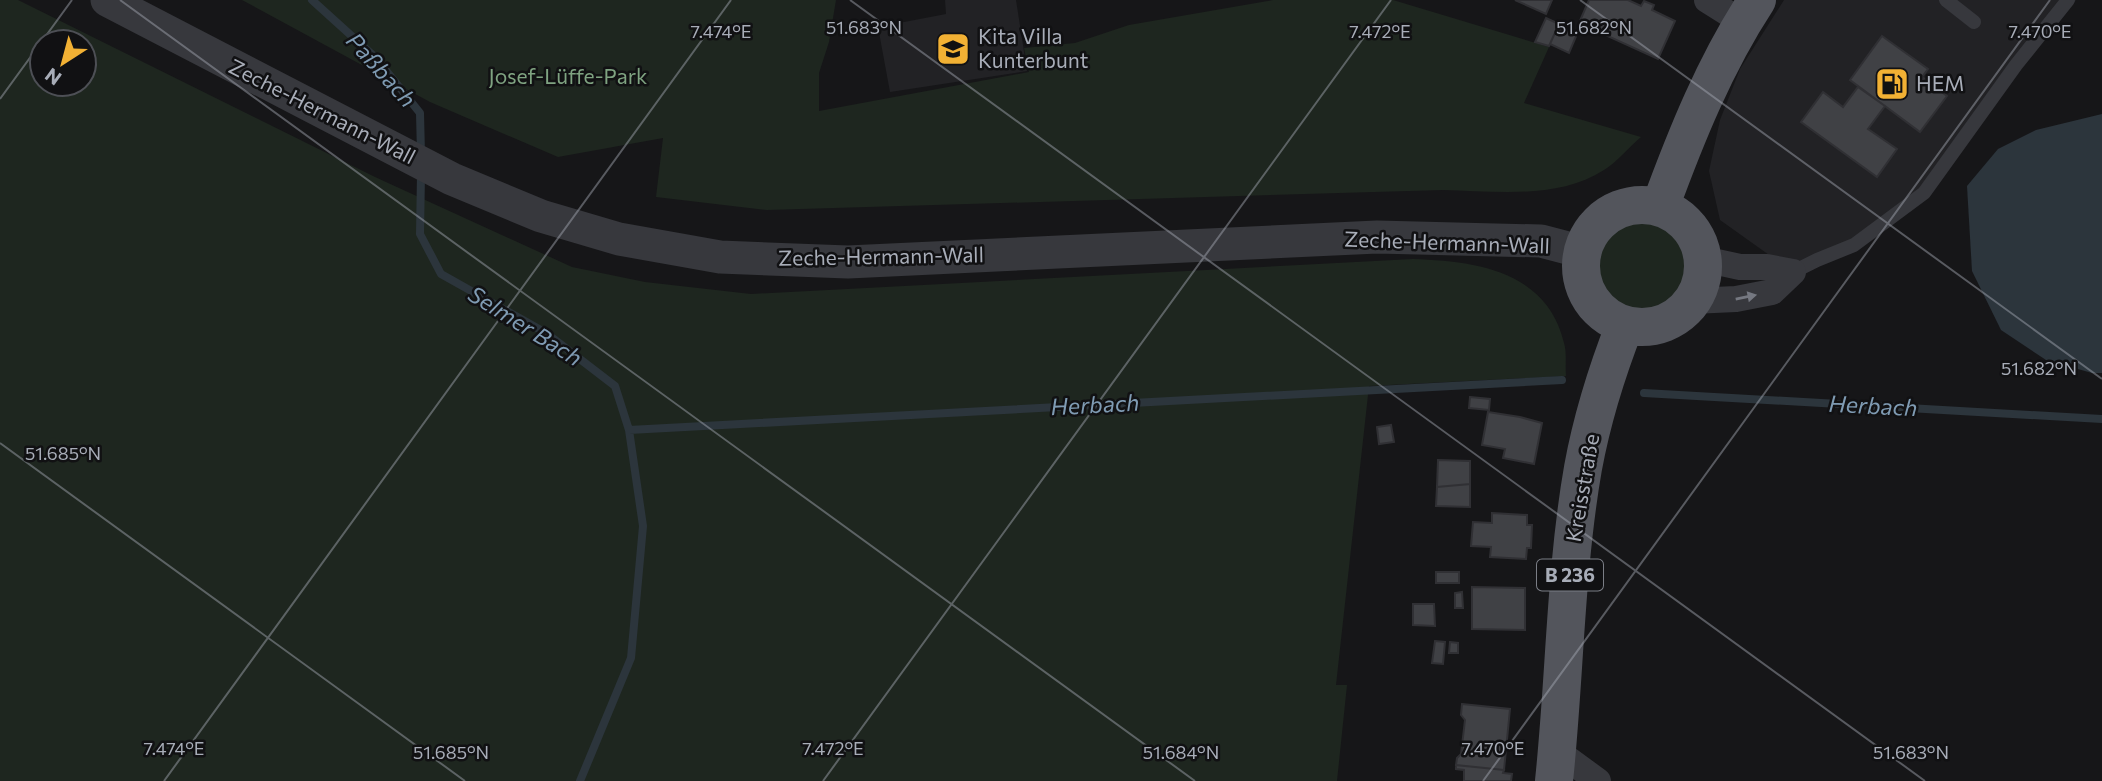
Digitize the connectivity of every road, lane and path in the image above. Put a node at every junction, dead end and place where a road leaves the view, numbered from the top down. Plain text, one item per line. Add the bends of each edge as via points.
1 (107, 0) edge
2 (1707, 0) edge
3 (1946, 0) edge
4 (2068, 0) edge
5 (1749, 11) edge
6 (1974, 22) dead end
7 (1660, 207) junction
8 (1583, 252) junction
9 (1703, 259) junction
10 (1793, 272) junction
11 (1692, 301) junction
12 (1625, 325) junction
13 (1556, 766) edge
14 (1598, 781) edge

1 - 8 street, Zeche-Hermann-Wall via 452,179 541,216 619,239 720,257 849,262 1377,237 1541,241
2 - 5 street
3 - 6 lane
4 - 10 lane via 1924,193 1854,245
5 - 7 main road via 1707,91
7 - 8 main road via 1625,206 1611,213 1592,231
7 - 9 main road via 1678,217 1696,236
8 - 12 main road via 1581,267 1590,297 1610,318
9 - 10 street via 1740,268
9 - 11 main road via 1702,280
11 -> 10 street via 1772,292
11 - 12 main road via 1665,326
12 - 13 main road, Kreisstraße / B 236 via 1607,372 1583,467
13 - 14 street

